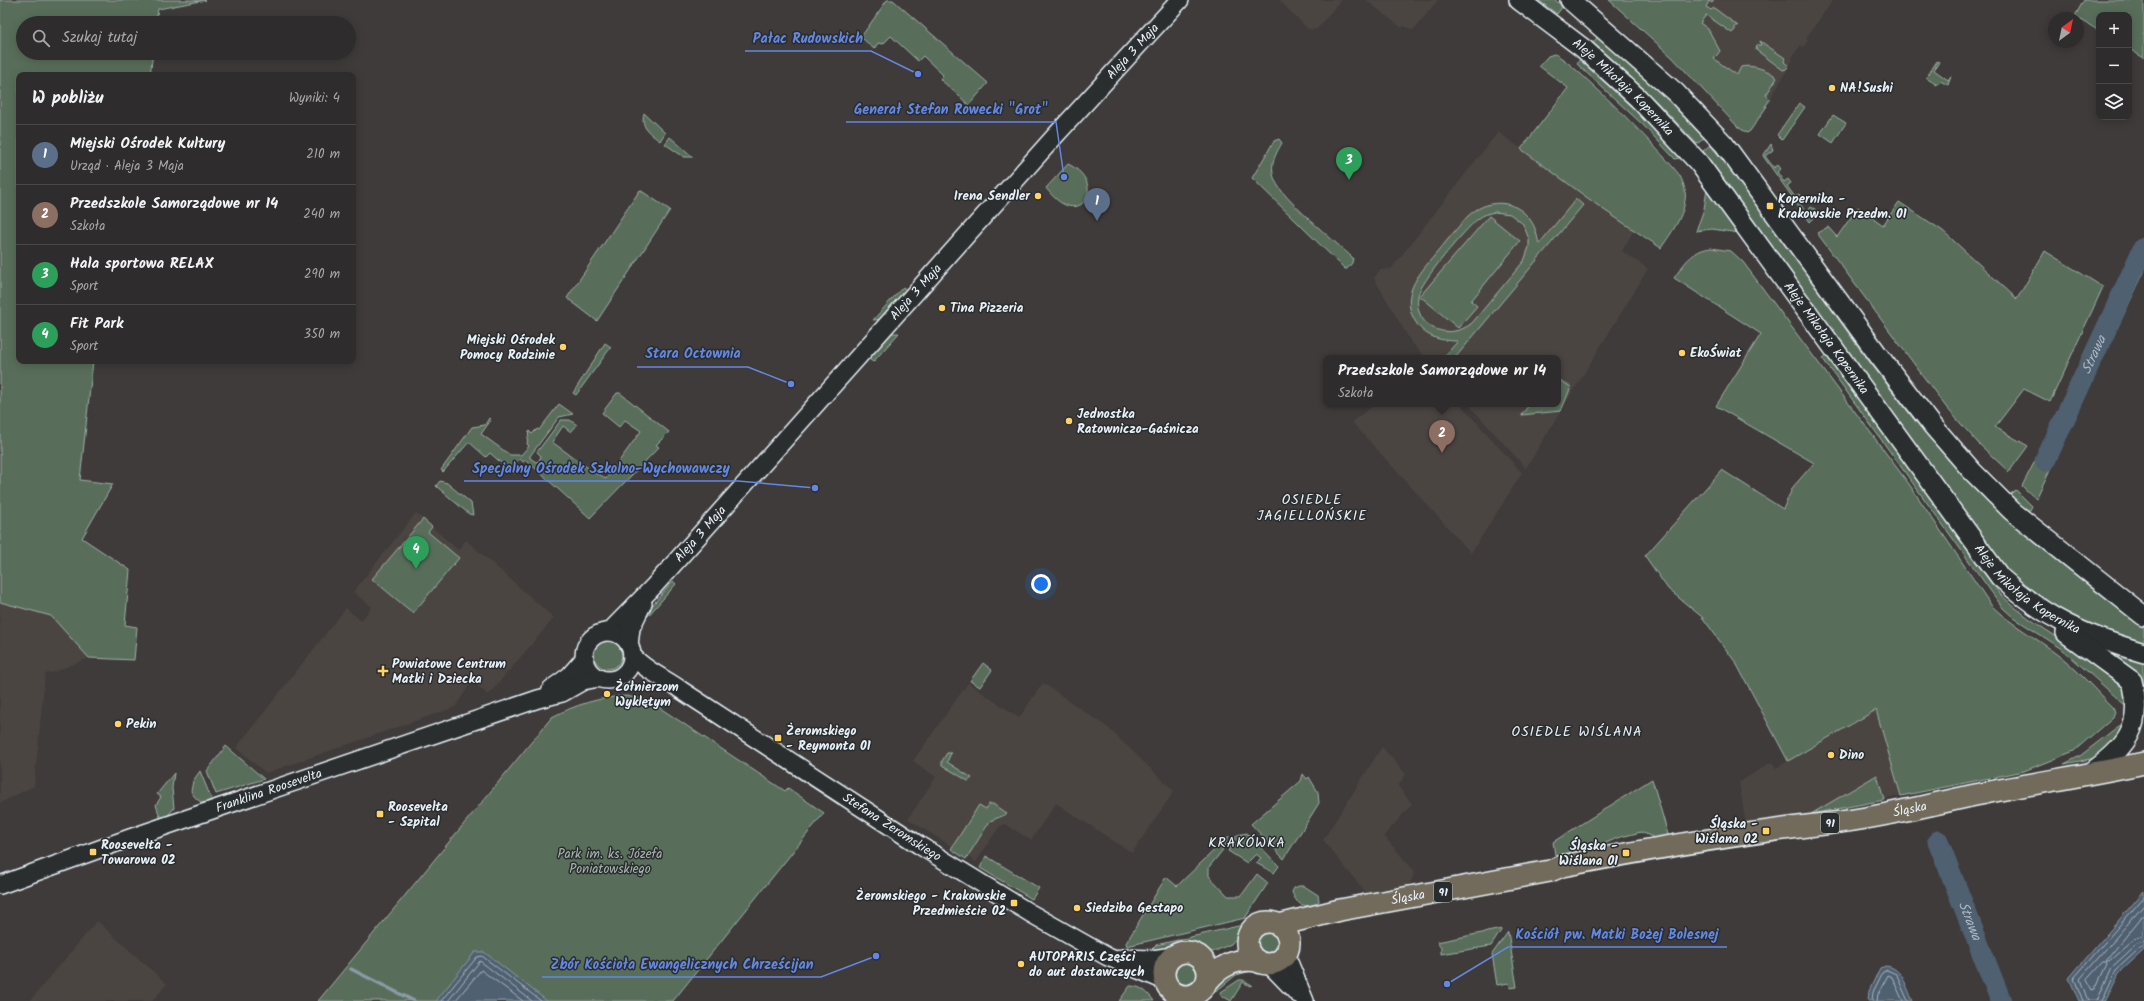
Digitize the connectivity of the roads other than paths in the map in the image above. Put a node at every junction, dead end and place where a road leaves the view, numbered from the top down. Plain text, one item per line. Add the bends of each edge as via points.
1 (1180, 0) edge
2 (1519, 0) edge
3 (1570, 0) edge
4 (2000, 577) junction
5 (654, 586) junction
6 (2144, 616) edge
7 (609, 632) junction
8 (631, 650) junction
9 (2144, 653) edge
10 (585, 658) junction
11 (622, 675) junction
12 (599, 678) junction
13 (681, 690) junction
14 (538, 699) junction
15 (2144, 754) edge
16 (2144, 762) edge
17 (2090, 774) junction
18 (0, 885) edge
19 (1336, 911) junction
20 (1279, 925) junction
21 (1248, 939) junction
22 (1173, 956) junction
23 (1198, 956) junction
24 (1108, 957) junction
25 (1275, 957) junction
26 (1170, 991) edge
27 (1199, 992) edge
28 (1305, 1000) edge

1 - 5 street, Aleja 3 Maja via 1055,136
2 - 4 main road, Aleje Mikołaja Kopernika via 1584,49 1649,109 1699,163
3 - 6 main road via 1671,88 1724,144 1897,379 1972,471 2012,510
4 - 9 main road, Aleje Mikołaja Kopernika via 2020,596 2055,619 2112,643
4 - 17 main road via 2026,606 2122,672 2139,692 2144,711 2138,732 2125,750
5 - 7 street, Aleja 3 Maja
5 - 8 street, Aleja 3 Maja via 638,611 632,628
7 - 8 street via 621,636
7 - 10 street via 598,634 589,642
8 - 11 street via 630,666
8 - 13 street, Stefana Żeromskiego via 637,661
10 - 12 street via 592,673
10 - 14 street, Franklina Roosevelta via 569,676
11 - 12 street via 611,679
11 - 13 street, Stefana Żeromskiego via 636,676 664,687
12 - 14 street, Franklina Roosevelta via 590,679 562,693
13 - 24 street, Stefana Żeromskiego via 919,845 1034,916
14 - 18 street, Franklina Roosevelta
15 - 17 main road, Śląska / 91
16 - 17 main road, Śląska / 91
17 - 19 main road, Śląska / 91 via 1988,792 1931,806 1663,846 1562,866 1550,871
19 - 20 main road, Śląska / 91
19 - 25 main road, Śląska / 91
20 - 21 main road, 91 via 1270,922 1261,924 1252,930
20 - 25 main road via 1288,935
21 - 23 main road, 91 via 1224,954
21 - 25 main road via 1249,952
22 - 23 main road, 91 via 1186,952
22 - 24 street, Stefana Żeromskiego via 1153,959
22 - 26 main road via 1166,965
23 - 27 main road via 1207,966
24 - 26 street, Stefana Żeromskiego
25 - 27 main road via 1229,963 1215,972
25 - 28 street
26 - 27 main road via 1183,996

